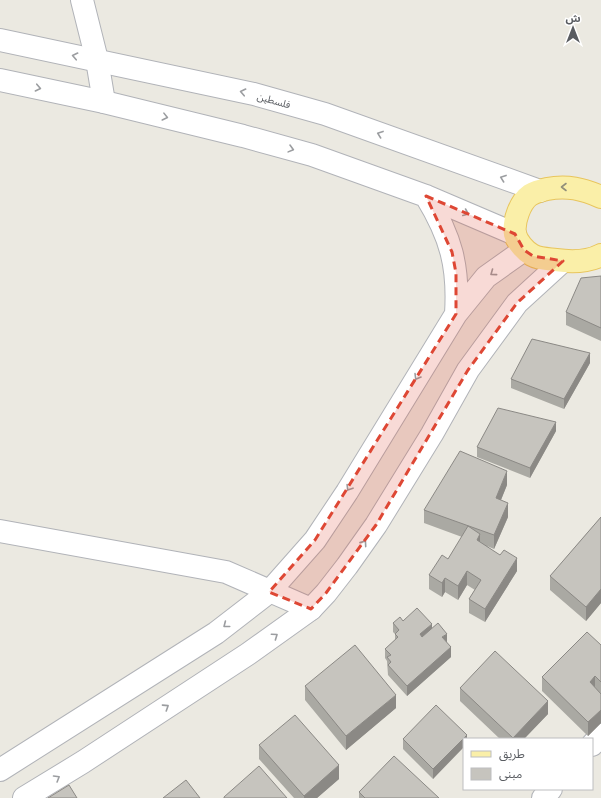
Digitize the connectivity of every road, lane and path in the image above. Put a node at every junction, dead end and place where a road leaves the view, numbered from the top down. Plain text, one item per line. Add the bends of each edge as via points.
1 (82, 0) edge
2 (0, 40) edge
3 (97, 60) junction
4 (0, 80) edge
5 (104, 102) junction
6 (540, 191) junction
7 (596, 191) edge
8 (426, 196) junction
9 (520, 242) junction
10 (601, 255) edge
11 (563, 261) junction
12 (456, 314) junction
13 (0, 531) edge
14 (269, 592) junction
15 (311, 610) junction
16 (601, 735) edge
17 (593, 744) edge
18 (0, 770) edge
19 (551, 790) edge
20 (24, 798) edge
21 (543, 798) edge

1 - 3 street
3 -> 2 street, فلسطين
3 - 5 street
6 -> 3 street, فلسطين via 325,114 254,94
4 -> 5 street
5 -> 8 street via 312,155
7 -> 6 main road via 568,187
6 - 9 main road via 529,195 517,215
8 -> 9 street
8 - 12 street via 446,232 452,252 456,273
9 - 11 main road via 533,256
9 -> 12 street via 486,277
10 - 11 main road via 585,260
15 -> 11 street via 376,525 468,370 517,303
12 -> 14 street via 315,540
13 - 14 street via 226,572
14 - 15 street
14 -> 18 street via 216,633
20 -> 15 street via 248,654
16 - 17 street
19 - 21 street

